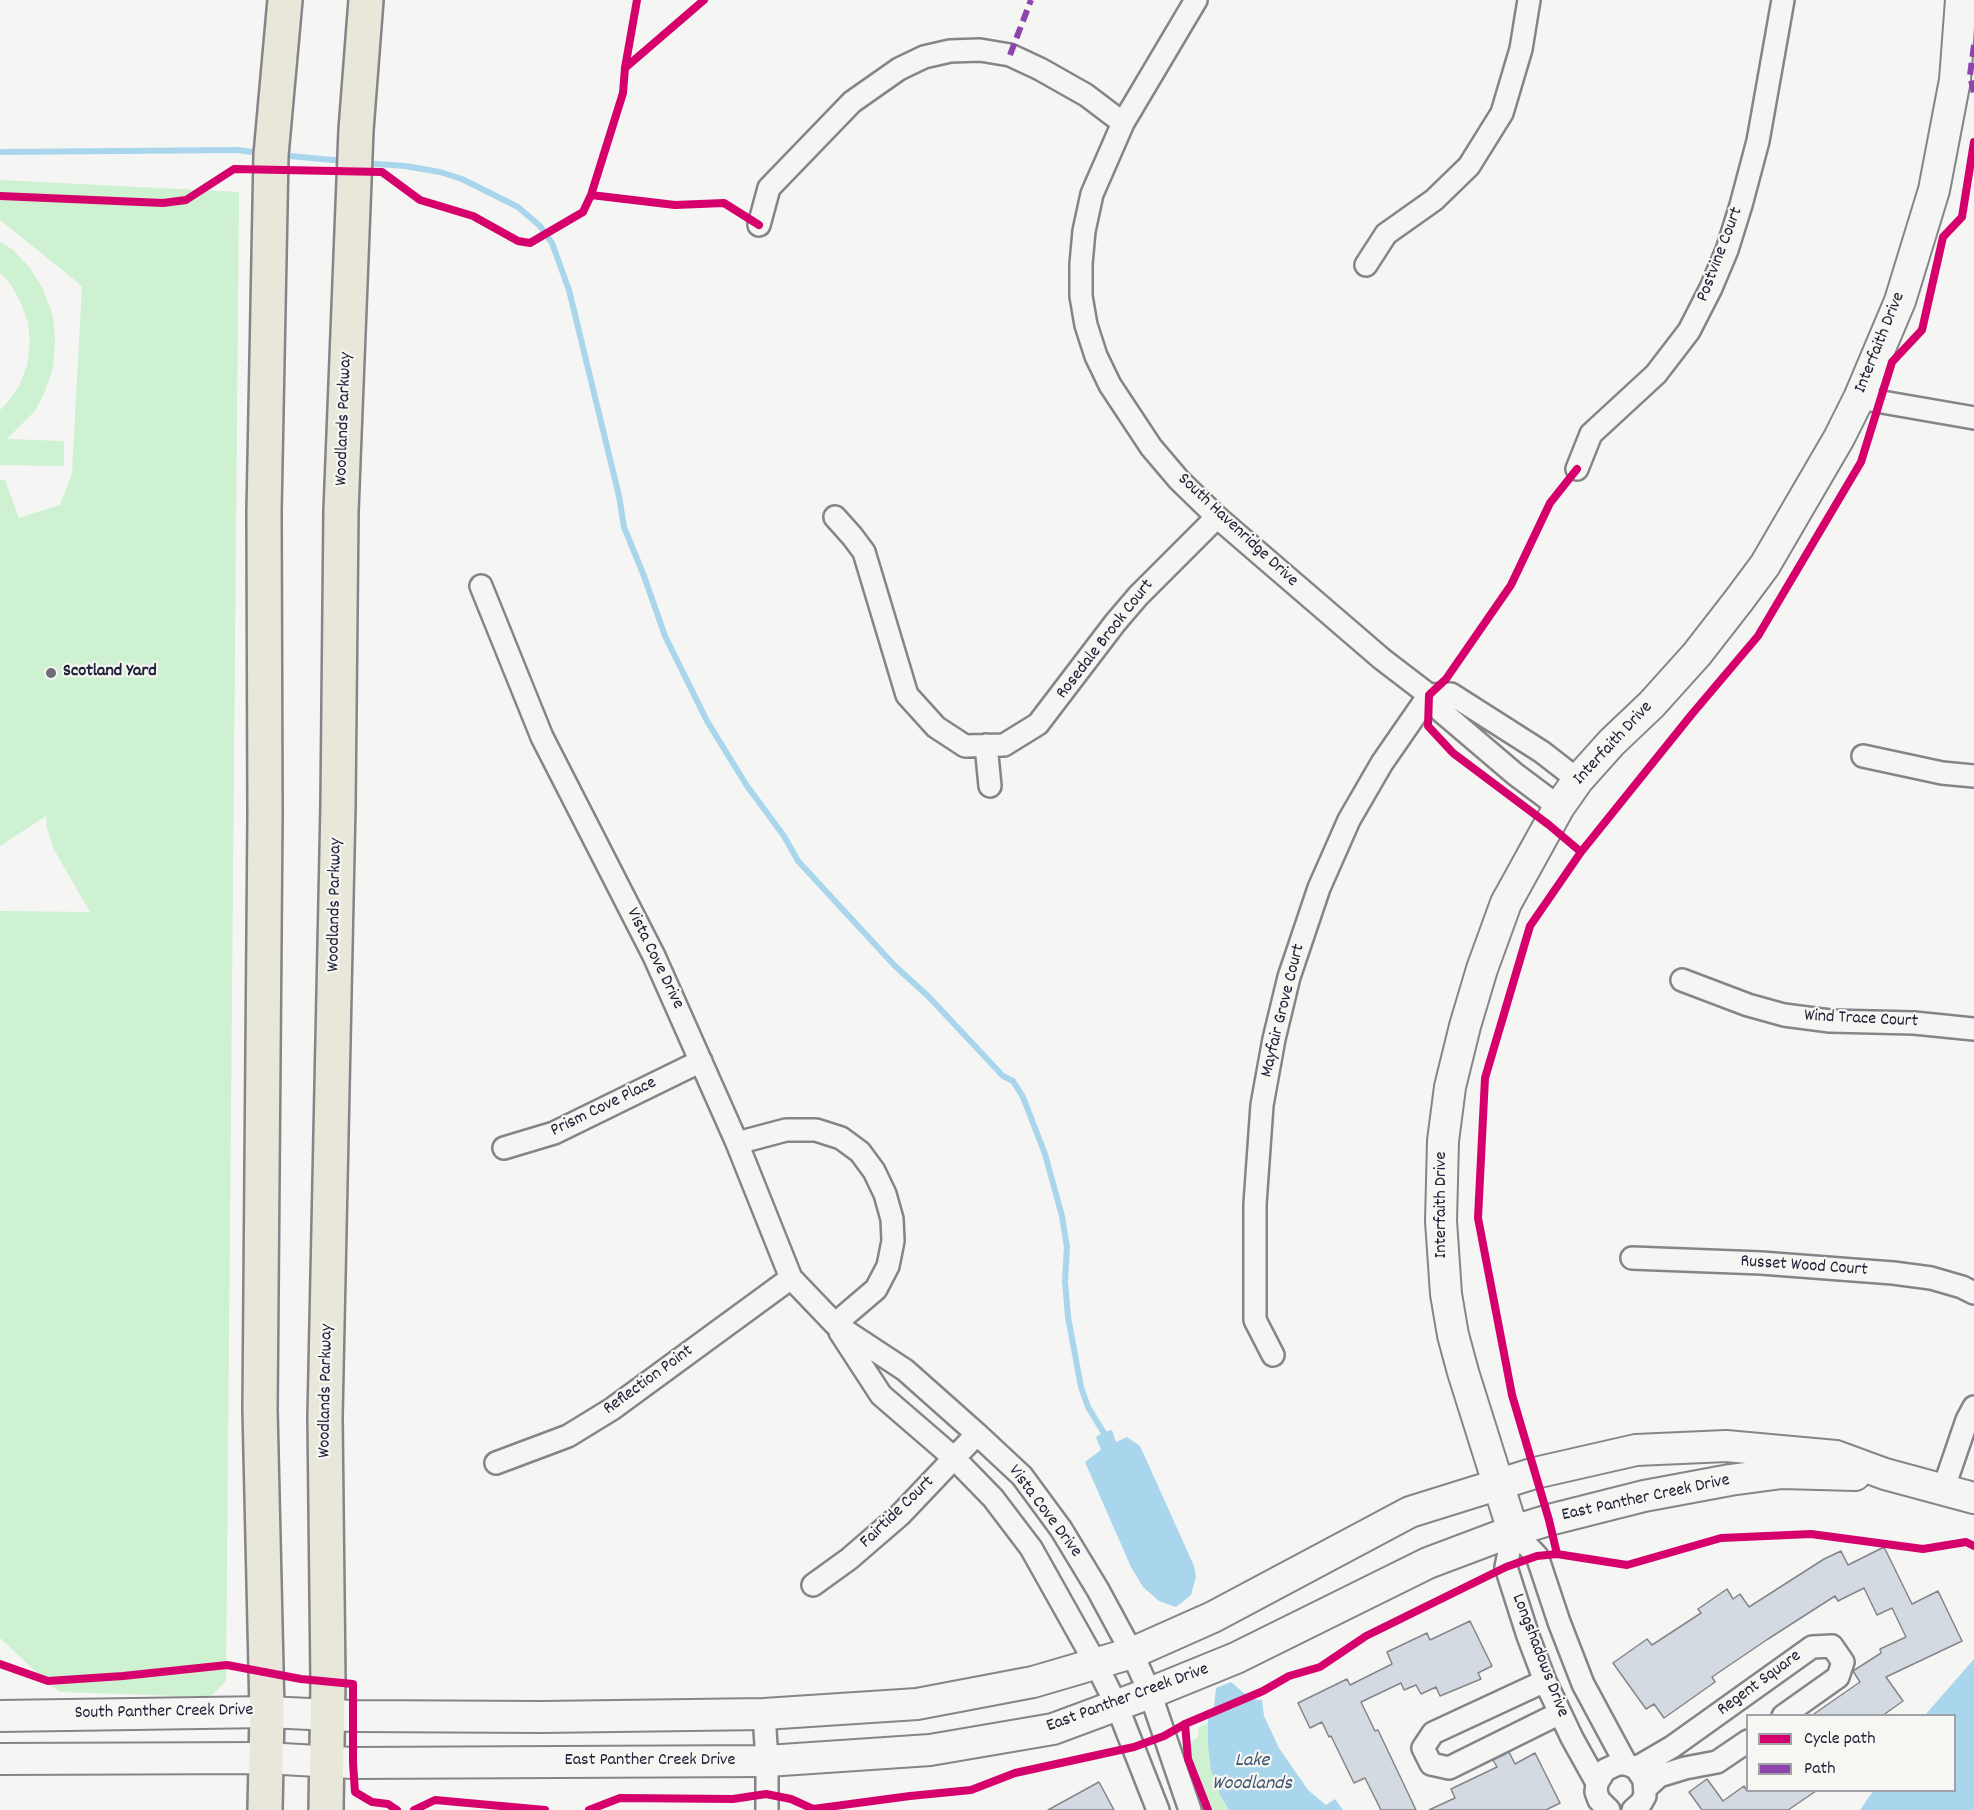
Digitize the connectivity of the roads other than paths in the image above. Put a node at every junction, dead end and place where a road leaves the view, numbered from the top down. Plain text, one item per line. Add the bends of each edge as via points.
1 (285, 0) edge
2 (366, 0) edge
3 (1196, 0) edge
4 (1529, 0) edge
5 (1783, 0) edge
6 (1966, 4) edge
7 (1966, 45) edge
8 (1123, 123) junction
9 (759, 225) dead end
10 (1366, 265) dead end
11 (1859, 398) junction
12 (1974, 418) edge
13 (1577, 469) dead end
14 (834, 517) dead end
15 (1217, 517) junction
16 (481, 586) dead end
17 (1430, 695) junction
18 (986, 745) junction
19 (1863, 756) dead end
20 (1974, 776) edge
21 (1578, 780) junction
22 (990, 786) dead end
23 (1559, 807) junction
24 (1682, 980) dead end
25 (1974, 1029) edge
26 (701, 1061) junction
27 (736, 1143) junction
28 (504, 1148) dead end
29 (1632, 1258) dead end
30 (791, 1278) junction
31 (1974, 1293) edge
32 (835, 1324) junction
33 (1273, 1355) dead end
34 (1974, 1407) edge
35 (977, 1434) junction
36 (954, 1458) junction
37 (496, 1462) dead end
38 (1885, 1474) junction
39 (1498, 1484) junction
40 (1943, 1490) junction
41 (1974, 1498) edge
42 (1513, 1531) junction
43 (813, 1585) dead end
44 (1132, 1653) junction
45 (1096, 1664) junction
46 (1545, 1681) junction
47 (1150, 1694) junction
48 (1117, 1706) junction
49 (267, 1712) junction
50 (1560, 1713) junction
51 (764, 1714) junction
52 (1787, 1714) edge
53 (328, 1715) junction
54 (0, 1716) edge
55 (1746, 1742) edge
56 (265, 1758) junction
57 (0, 1759) edge
58 (767, 1761) junction
59 (327, 1762) junction
60 (1631, 1766) junction
61 (1597, 1783) junction
62 (1646, 1788) junction
63 (265, 1810) edge
64 (326, 1810) edge
65 (767, 1810) edge
66 (1158, 1810) edge
67 (1190, 1810) edge
68 (1609, 1810) edge
69 (1634, 1810) edge

1 - 49 main road via 271,155 264,512 260,1409
2 - 53 main road, Woodlands Parkway via 356,130 341,512 326,1417
3 - 8 street, South Havenridge Drive
4 - 10 street via 1521,49 1502,113 1475,157 1434,200 1386,234
5 - 13 street, Postvine Court via 1758,141 1712,288 1689,331 1656,374 1591,434
6 - 7 street, Interfaith Drive
7 - 11 street, Interfaith Drive via 1934,190 1900,301
8 - 9 street via 1086,96 1010,55 980,50 924,57 899,69 852,102 769,188
8 - 15 street, South Havenridge Drive via 1092,194 1084,231 1081,264 1086,325 1096,356 1129,416 1179,480
11 - 12 street
11 - 21 street, Interfaith Drive via 1765,565 1697,654
14 - 18 street, Rosedale Brook Court via 864,552 907,695 936,727 965,746
15 - 17 street, South Havenridge Drive via 1382,659
15 - 18 street, Rosedale Brook Court via 1138,596 1038,724 1004,746
16 - 26 street, Vista Cove Drive via 542,737 654,956
17 - 21 street, South Havenridge Drive via 1450,694 1542,752
17 - 23 street, South Havenridge Drive via 1449,718
17 - 33 street, Mayfair Grove Court via 1382,763 1349,820 1319,888 1289,977 1274,1039 1262,1105 1255,1204 1255,1320
18 - 22 street
19 - 20 street
21 - 23 street, Interfaith Drive
23 - 39 street, Interfaith Drive via 1506,903 1482,969 1450,1087 1443,1141 1441,1221 1446,1294 1462,1372
24 - 25 street, Wind Trace Court via 1784,1015
26 - 27 street, Vista Cove Drive
26 - 28 street, Prism Cove Place via 554,1133
27 - 30 street, Vista Cove Drive
27 - 32 street via 786,1130 816,1130 841,1138 860,1152 874,1171 892,1219 888,1266 876,1289
29 - 31 street, Russet Wood Court via 1893,1273 1931,1278
30 - 32 street, Vista Cove Drive
30 - 37 street, Reflection Point via 612,1409 568,1436
32 - 35 street, Vista Cove Drive via 905,1370
32 - 36 street, Vista Cove Drive via 880,1395
34 - 40 street
35 - 36 street, Fairtide Court
35 - 44 street, Vista Cove Drive via 1022,1476 1061,1529
36 - 43 street, Fairtide Court via 900,1515
36 - 45 street, Vista Cove Drive via 993,1498 1031,1548
38 - 39 street, East Panther Creek Drive via 1836,1456 1726,1446 1636,1450
38 - 40 street, East Panther Creek Drive
38 - 42 street, East Panther Creek Drive via 1782,1473 1730,1480 1644,1496
39 - 42 street, Interfaith Drive
39 - 44 street, East Panther Creek Drive via 1410,1512 1213,1617
40 - 41 street, East Panther Creek Drive
42 - 46 street, Longshadows Drive via 1506,1567
42 - 47 street, East Panther Creek Drive via 1428,1563 1236,1658
42 - 60 street, Longshadows Drive via 1537,1556 1583,1684
44 - 45 street, East Panther Creek Drive
44 - 47 street, Vista Cove Drive
45 - 48 street, Vista Cove Drive
45 - 51 street, East Panther Creek Drive via 1033,1682 917,1704
46 - 50 street, Longshadows Drive
46 - 50 street via 1433,1733 1423,1748 1431,1764 1449,1768
47 - 48 street, East Panther Creek Drive
47 - 67 street, Vista Cove Drive
48 - 58 street, East Panther Creek Drive via 1053,1729 930,1750
48 - 66 street, Vista Cove Drive
49 - 53 street, South Panther Creek Drive
49 - 54 street, South Panther Creek Drive
49 - 56 main road
50 - 61 street, Longshadows Drive
51 - 53 street, East Panther Creek Drive
51 - 58 street
52 - 60 street, Regent Square via 1838,1677 1843,1662 1832,1646 1812,1647 1672,1747
53 - 59 main road, Woodlands Parkway
55 - 62 street via 1717,1762 1659,1776
56 - 57 street
56 - 59 street, East Panther Creek Drive
56 - 63 main road
58 - 59 street, East Panther Creek Drive
58 - 65 street
59 - 64 main road, Woodlands Parkway
60 - 61 street via 1618,1764 1605,1770
60 - 62 street, Longshadows Drive
61 - 68 street, Longshadows Drive via 1599,1800
62 - 69 street

